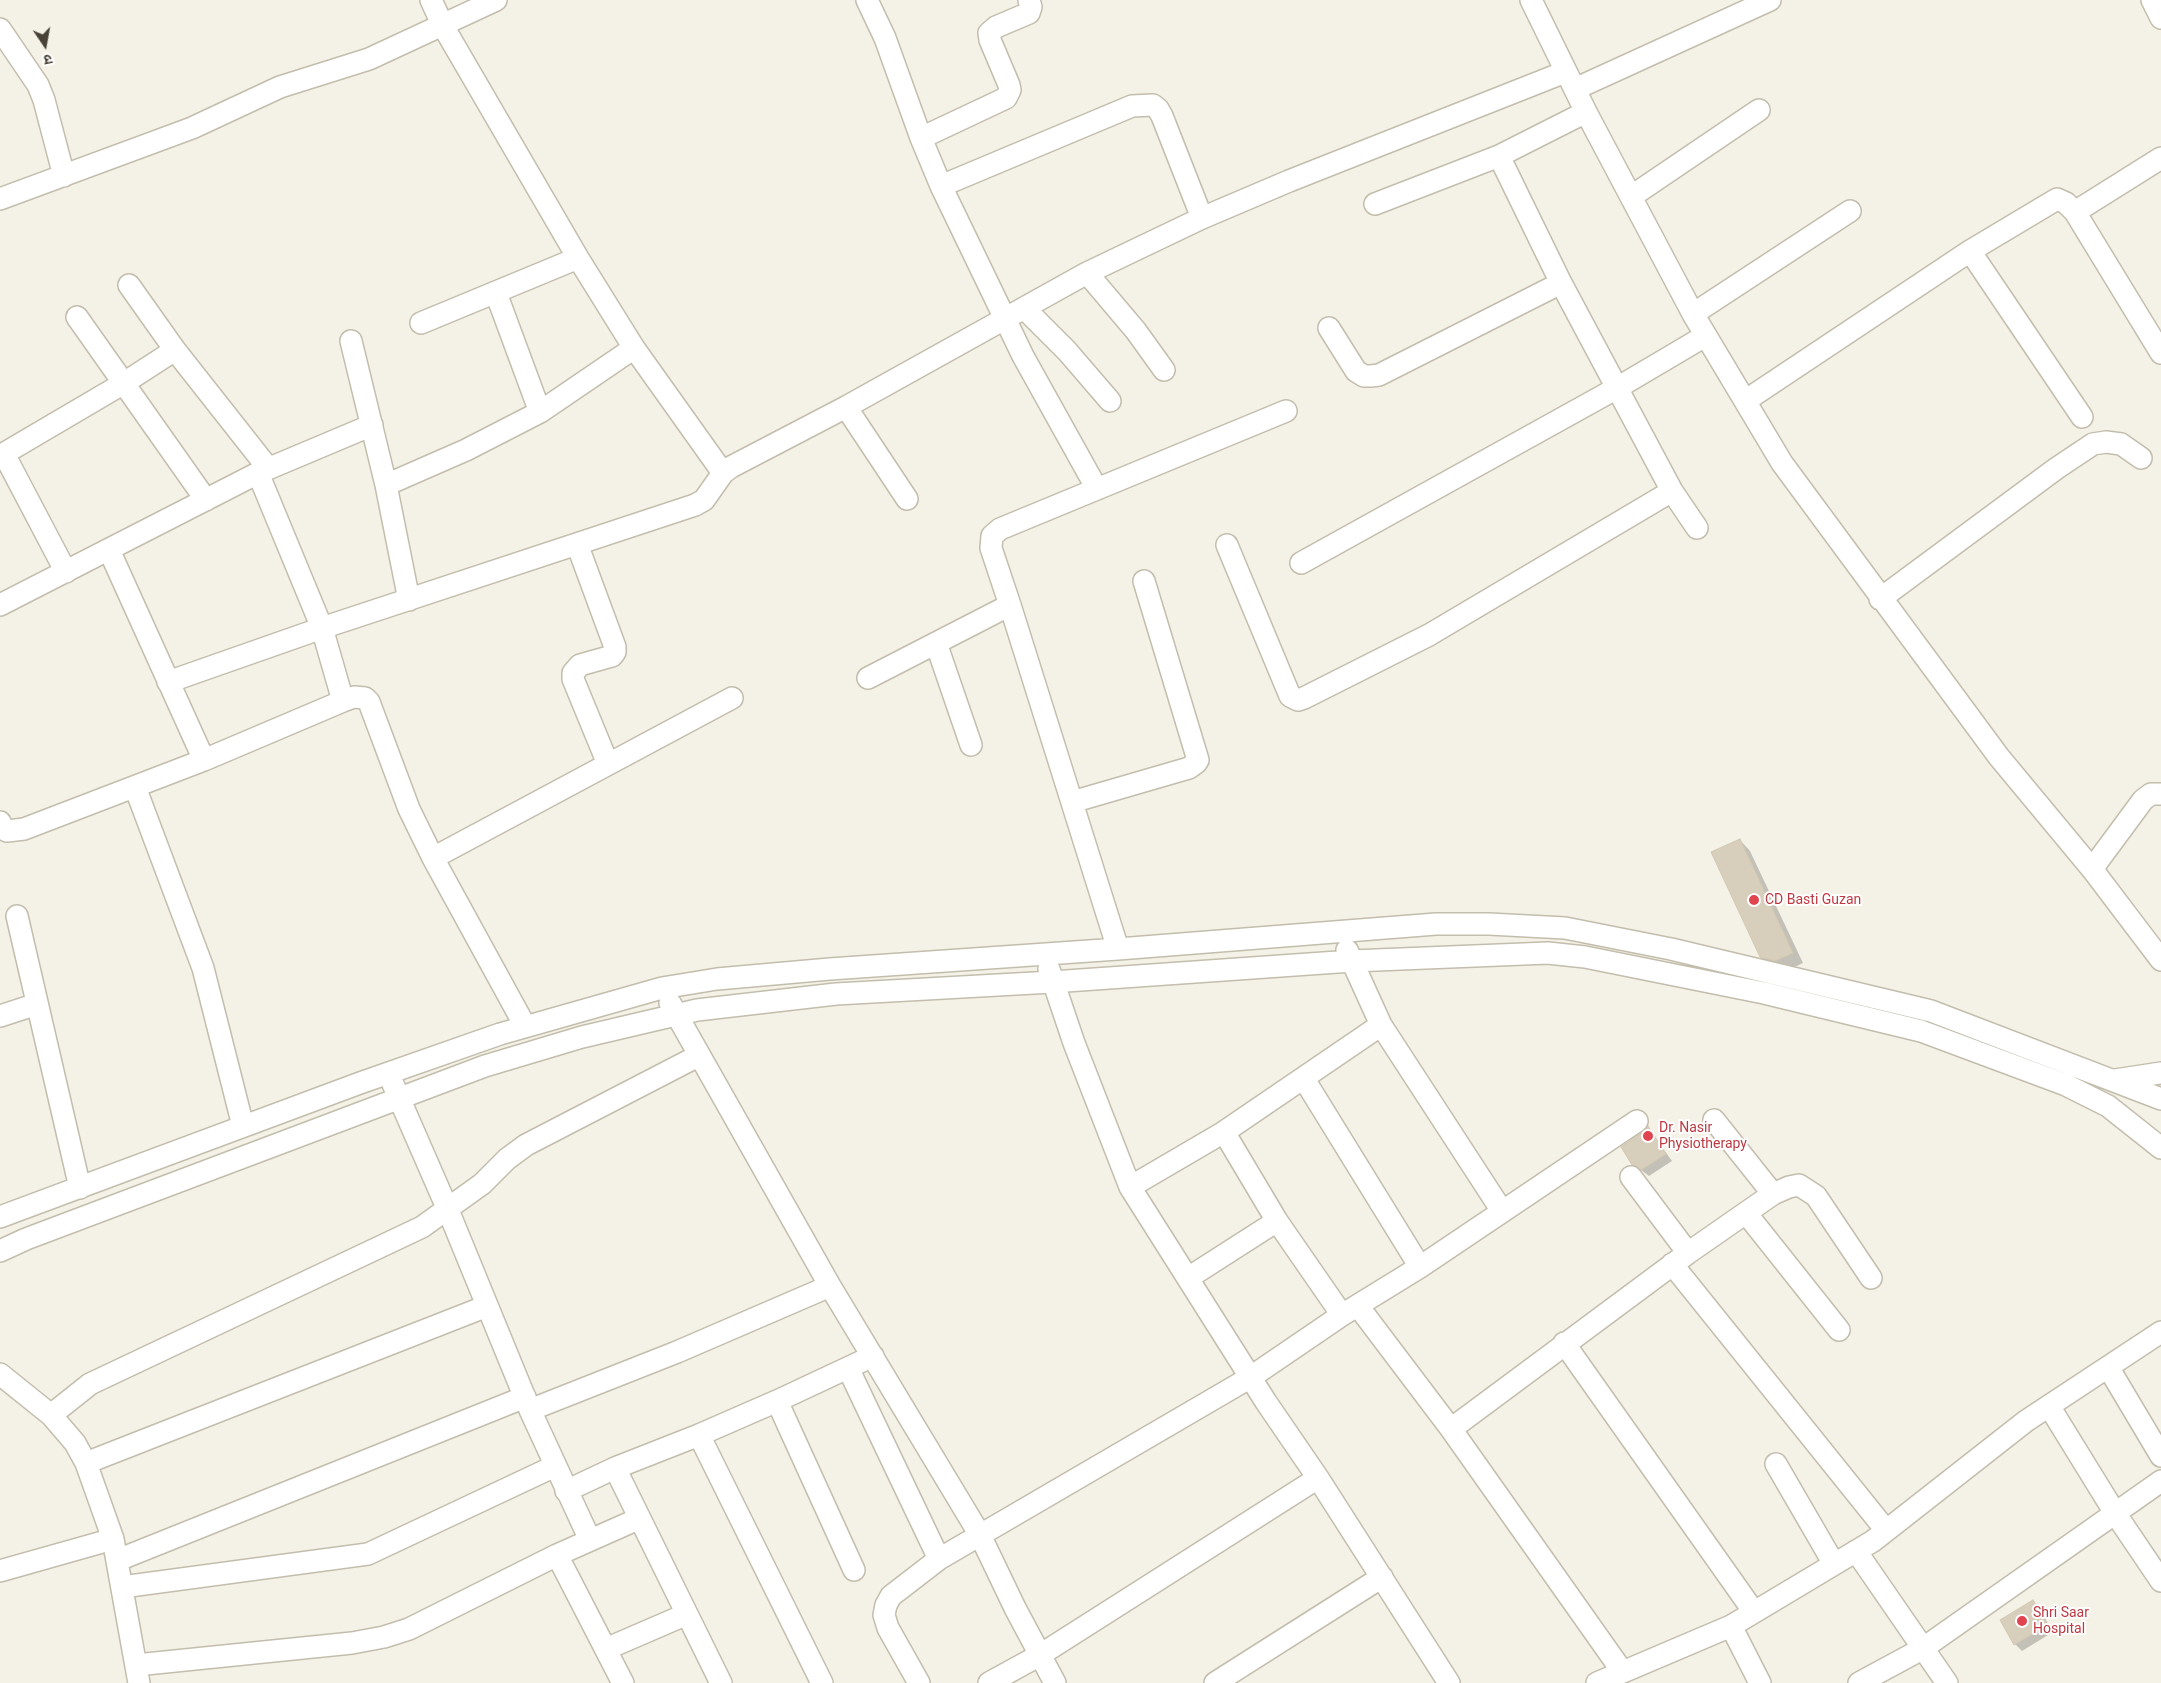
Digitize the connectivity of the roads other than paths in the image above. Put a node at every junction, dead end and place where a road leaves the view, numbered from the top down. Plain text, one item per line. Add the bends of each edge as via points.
1 (430, 0) edge
2 (496, 0) edge
3 (867, 0) edge
4 (1029, 0) edge
5 (1532, 0) edge
6 (1770, 0) edge
7 (2152, 0) edge
8 (2161, 18) edge
9 (443, 26) junction
10 (0, 29) edge
11 (1570, 80) junction
12 (1760, 110) dead end
13 (1586, 112) junction
14 (921, 138) junction
15 (1499, 156) junction
16 (2161, 158) edge
17 (64, 176) junction
18 (941, 186) junction
19 (1632, 196) junction
20 (0, 199) edge
21 (1374, 204) dead end
22 (1850, 211) dead end
23 (2075, 212) junction
24 (1202, 218) junction
25 (1970, 252) junction
26 (578, 258) junction
27 (1087, 273) junction
28 (1561, 283) junction
29 (129, 285) dead end
30 (496, 293) junction
31 (1024, 308) junction
32 (1693, 314) junction
33 (77, 317) dead end
34 (1006, 319) junction
35 (421, 323) dead end
36 (1329, 328) dead end
37 (1706, 336) junction
38 (351, 341) dead end
39 (634, 348) junction
40 (175, 350) junction
41 (2161, 352) edge
42 (1164, 370) dead end
43 (124, 383) junction
44 (1617, 388) junction
45 (1110, 400) dead end
46 (1745, 402) junction
47 (846, 407) junction
48 (1286, 411) dead end
49 (540, 412) junction
50 (2082, 417) dead end
51 (372, 425) junction
52 (2, 455) edge
53 (2141, 458) dead end
54 (263, 470) junction
55 (723, 473) junction
56 (386, 485) junction
57 (1097, 489) junction
58 (1672, 491) junction
59 (907, 499) dead end
60 (206, 500) junction
61 (1697, 528) dead end
62 (576, 544) junction
63 (1227, 545) dead end
64 (109, 550) junction
65 (1301, 562) dead end
66 (66, 572) junction
67 (1144, 582) dead end
68 (1880, 599) junction
69 (410, 600) junction
70 (0, 605) edge
71 (1010, 605) junction
72 (322, 628) junction
73 (936, 643) junction
74 (868, 678) dead end
75 (168, 682) junction
76 (732, 698) dead end
77 (343, 700) junction
78 (971, 745) dead end
79 (204, 760) junction
80 (608, 764) junction
81 (135, 787) junction
82 (2161, 794) edge
83 (1072, 802) junction
84 (0, 822) edge
85 (433, 858) junction
86 (2092, 869) junction
87 (17, 916) dead end
88 (1339, 931) junction
89 (1118, 949) junction
90 (1045, 954) junction
91 (2161, 960) edge
92 (1352, 961) junction
93 (1052, 982) junction
94 (662, 988) junction
95 (37, 1004) junction
96 (0, 1016) edge
97 (676, 1016) junction
98 (1381, 1025) junction
99 (525, 1026) junction
100 (698, 1056) junction
101 (388, 1073) junction
102 (2161, 1073) edge
103 (1304, 1079) junction
104 (2112, 1080) junction
105 (399, 1097) junction
106 (2161, 1099) edge
107 (1714, 1120) dead end
108 (1637, 1121) dead end
109 (243, 1126) junction
110 (1224, 1132) junction
111 (2161, 1148) edge
112 (1631, 1177) dead end
113 (1130, 1187) junction
114 (80, 1188) junction
115 (1773, 1194) junction
116 (448, 1210) junction
117 (1502, 1211) junction
118 (1746, 1213) junction
119 (0, 1217) edge
120 (1278, 1221) junction
121 (0, 1251) edge
122 (1680, 1259) junction
123 (1420, 1267) junction
124 (1188, 1278) junction
125 (1871, 1278) dead end
126 (830, 1286) junction
127 (487, 1306) junction
128 (1350, 1311) junction
129 (1838, 1330) dead end
130 (2161, 1332) edge
131 (1564, 1343) junction
132 (873, 1356) junction
133 (2108, 1367) junction
134 (848, 1368) junction
135 (0, 1374) edge
136 (1251, 1378) junction
137 (777, 1401) junction
138 (528, 1404) junction
139 (2049, 1406) junction
140 (51, 1415) junction
141 (1452, 1429) junction
142 (699, 1435) junction
143 (2161, 1456) edge
144 (86, 1463) junction
145 (1776, 1464) dead end
146 (555, 1466) junction
147 (615, 1468) junction
148 (1318, 1478) junction
149 (2161, 1482) edge
150 (566, 1491) junction
151 (2115, 1513) junction
152 (638, 1519) junction
153 (1885, 1529) junction
154 (980, 1535) junction
155 (113, 1539) junction
156 (590, 1540) junction
157 (1856, 1551) junction
158 (557, 1555) junction
159 (939, 1559) junction
160 (118, 1560) junction
161 (1834, 1564) junction
162 (854, 1570) dead end
163 (0, 1571) edge
164 (1382, 1577) junction
165 (2161, 1581) edge
166 (122, 1586) junction
167 (1754, 1612) junction
168 (687, 1614) junction
169 (1731, 1626) junction
170 (606, 1648) junction
171 (1922, 1649) junction
172 (1040, 1655) junction
173 (1622, 1671) junction
174 (137, 1674) edge
175 (623, 1683) edge
176 (721, 1683) edge
177 (822, 1683) edge
178 (919, 1683) edge
179 (989, 1683) edge
180 (1055, 1683) edge
181 (1215, 1683) edge
182 (1449, 1683) edge
183 (1597, 1683) edge
184 (1760, 1683) edge
185 (1859, 1683) edge
186 (1947, 1683) edge

1 - 9 street
2 - 9 street
3 - 14 street via 885,38
4 - 14 street via 1031,7 1028,13 989,33 1009,84 1006,98
5 - 11 street
6 - 11 street
7 - 8 street
9 - 17 street via 369,59 280,87 192,128
9 - 26 street
10 - 17 street via 38,85
11 - 13 street
11 - 24 street via 1289,181
12 - 19 street
13 - 15 street
13 - 19 street
14 - 18 street
15 - 21 street
15 - 28 street
16 - 23 street
17 - 20 street
18 - 24 street via 1132,106 1153,105 1162,116
18 - 34 street
19 - 32 street
22 - 32 street
23 - 25 street via 2057,199
23 - 41 street
24 - 27 street
25 - 46 street
25 - 50 street
26 - 30 street
26 - 39 street
27 - 31 street
27 - 42 street
28 - 36 street via 1371,376 1356,371
28 - 44 street
29 - 40 street
30 - 35 street
30 - 49 street
31 - 34 street
31 - 45 street
32 - 37 street
33 - 43 street
34 - 47 street
34 - 57 street via 1033,375
37 - 44 street
37 - 46 street
38 - 51 street
39 - 49 street
39 - 55 street
40 - 43 street
40 - 54 street
43 - 52 street
43 - 60 street
44 - 58 street
44 - 65 street
46 - 68 street via 1782,463
47 - 55 street
47 - 59 street
48 - 57 street
49 - 56 street via 466,450
51 - 54 street
51 - 56 street
52 - 66 street
53 - 68 street via 2121,444 2094,444
54 - 60 street
54 - 72 street
55 - 62 street via 704,500 695,505
56 - 69 street
57 - 71 street via 1000,529 992,536 991,548
58 - 61 street
58 - 63 street via 1429,635 1298,700 1290,696
60 - 64 street
62 - 69 street
62 - 80 street via 615,647 612,656 580,665 573,674
64 - 66 street
64 - 75 street
66 - 70 street
67 - 83 street via 1198,760 1189,768
68 - 86 street via 1999,758
69 - 72 street
71 - 73 street
71 - 83 street
72 - 75 street
72 - 77 street
73 - 74 street
73 - 78 street
75 - 79 street
76 - 80 street
77 - 79 street
77 - 85 street via 359,696 369,702 409,809
79 - 81 street
80 - 85 street
81 - 84 street via 24,829 8,831
81 - 109 street via 203,968
82 - 86 street via 2151,794 2144,800
83 - 89 street
85 - 99 street
86 - 91 street
87 - 95 street
88 - 89 street
88 - 92 street
88 - 104 street via 1436,924 1565,928 1671,949 1931,1011
89 - 90 street
90 - 93 street
90 - 94 street via 783,973
92 - 93 street
92 - 98 street
92 - 111 street via 1548,953 1585,957 1764,993 1921,1031 2066,1084 2108,1106
93 - 97 street via 836,994 697,1010
93 - 113 street
94 - 97 street
94 - 99 street
95 - 96 street
95 - 114 street
97 - 100 street
97 - 105 street via 582,1037 485,1066
98 - 103 street
98 - 117 street
99 - 101 street
100 - 116 street via 526,1145
100 - 126 street
101 - 105 street
101 - 109 street
102 - 104 street
103 - 110 street
103 - 123 street
104 - 106 street
105 - 116 street
105 - 121 street
107 - 115 street
108 - 117 street
109 - 114 street
110 - 113 street
110 - 120 street
112 - 122 street
113 - 124 street
114 - 119 street
115 - 118 street
115 - 125 street via 1799,1185 1816,1196
116 - 127 street
116 - 140 street via 422,1227 90,1384
117 - 123 street
118 - 122 street
118 - 129 street
120 - 124 street
120 - 128 street
122 - 131 street
122 - 153 street
123 - 128 street
124 - 136 street
126 - 132 street
126 - 138 street via 677,1352
127 - 138 street
127 - 144 street
128 - 136 street
128 - 141 street
130 - 133 street
131 - 141 street
131 - 167 street
132 - 134 street
132 - 154 street
133 - 139 street
133 - 143 street
134 - 137 street
134 - 159 street
135 - 140 street
136 - 148 street
136 - 154 street
137 - 142 street
137 - 162 street
138 - 146 street
138 - 160 street
139 - 151 street
139 - 153 street
140 - 144 street
141 - 173 street
142 - 147 street
142 - 177 street
144 - 155 street
145 - 161 street
146 - 150 street
146 - 166 street via 368,1554
147 - 150 street
147 - 152 street
148 - 164 street
148 - 172 street
149 - 151 street
150 - 156 street
151 - 165 street
151 - 171 street
152 - 156 street
152 - 168 street
153 - 157 street
154 - 159 street
154 - 172 street
155 - 160 street
155 - 163 street
156 - 158 street
157 - 161 street
157 - 171 street
158 - 170 street
158 - 174 street via 409,1629 384,1637
159 - 178 street via 891,1596 884,1615
160 - 166 street
161 - 167 street
164 - 181 street
164 - 182 street
166 - 174 street
167 - 169 street
168 - 170 street
168 - 176 street
169 - 173 street
169 - 184 street
170 - 175 street
171 - 185 street
171 - 186 street
172 - 179 street
172 - 180 street
173 - 183 street

